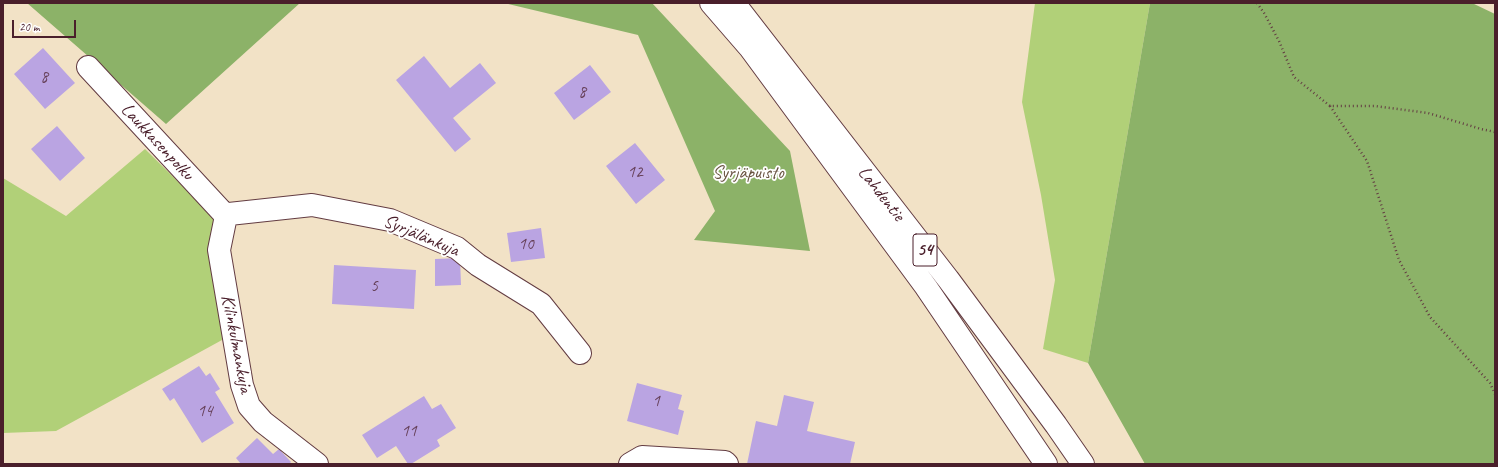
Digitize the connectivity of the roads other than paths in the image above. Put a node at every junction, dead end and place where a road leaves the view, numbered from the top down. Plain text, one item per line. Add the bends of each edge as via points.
1 (711, 3) edge
2 (734, 3) edge
3 (88, 67) dead end
4 (226, 216) junction
5 (580, 353) dead end
6 (317, 464) edge
7 (630, 464) edge
8 (727, 464) edge
9 (1046, 464) edge
10 (1083, 464) edge

1 - 9 main road, Lahdentie / 54 via 750,48 926,287
2 - 10 main road, Lahdentie / 54 via 948,280
3 - 4 main road, Laukkasenpolku
4 - 5 main road, Syrjälänkuja via 312,205 390,220 457,248 478,265 541,304
4 - 6 main road, Kilinkulmankuja via 219,250 242,385 249,406 263,422
7 - 8 main road via 642,457

